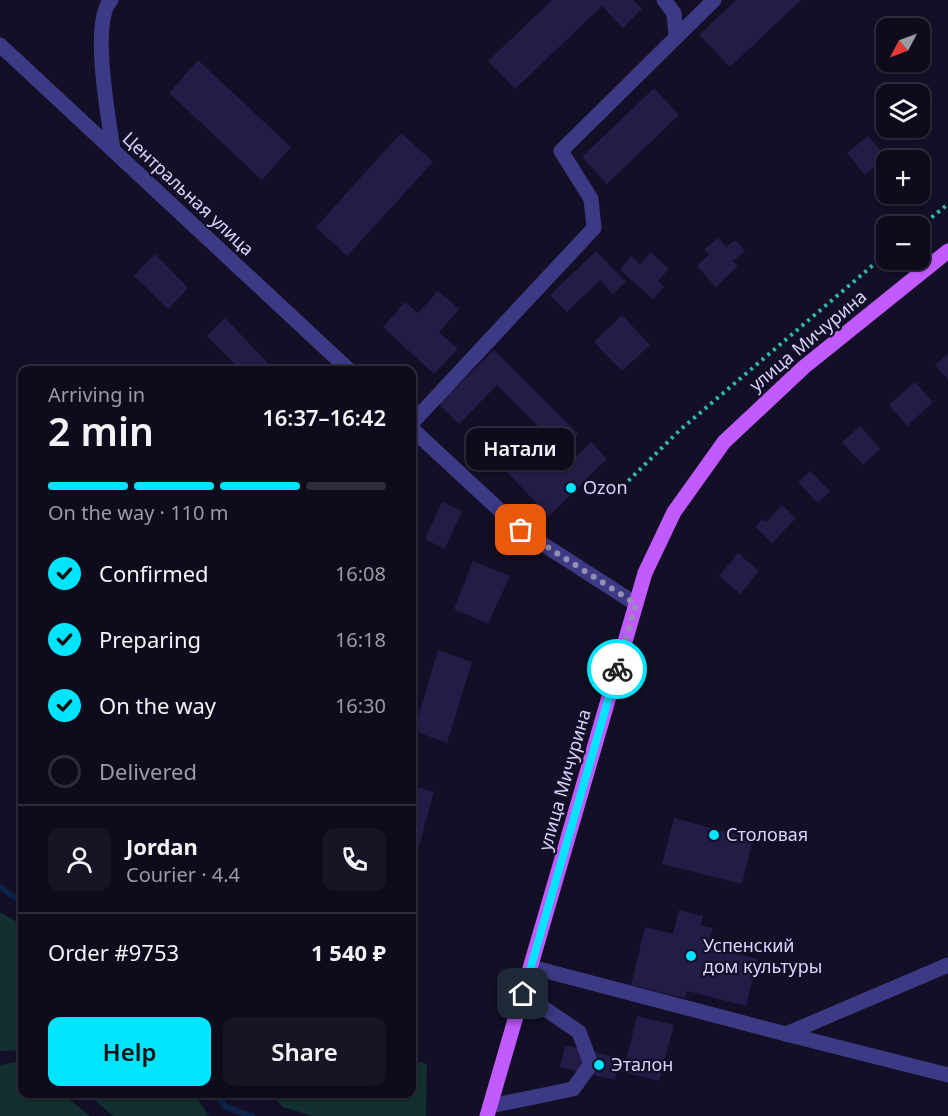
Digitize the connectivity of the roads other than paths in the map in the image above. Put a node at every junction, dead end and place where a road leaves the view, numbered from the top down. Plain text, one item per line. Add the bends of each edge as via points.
1 (111, 0) edge
2 (664, 0) edge
3 (714, 0) edge
4 (676, 36) junction
5 (0, 45) edge
6 (113, 150) junction
7 (948, 251) edge
8 (346, 366) edge
9 (416, 421) edge
10 (416, 431) edge
11 (636, 604) junction
12 (948, 965) edge
13 (531, 967) junction
14 (523, 994) junction
15 (786, 1034) junction
16 (948, 1075) edge
17 (489, 1111) edge

1 - 6 street via 105,6 100,40
2 - 4 street via 674,13
3 - 4 street
4 - 9 street via 561,151 591,199 594,228
5 - 6 street, Центральная улица
6 - 8 street, Центральная улица
7 - 11 main road, улица Мичурина via 804,367 724,442 674,512 645,573
10 - 11 street via 521,530
11 - 13 main road, улица Мичурина
12 - 15 street
13 - 14 main road, улица Мичурина
13 - 15 street
14 - 17 main road, улица Мичурина
14 - 17 street via 579,1032 591,1064 573,1089
15 - 16 street

